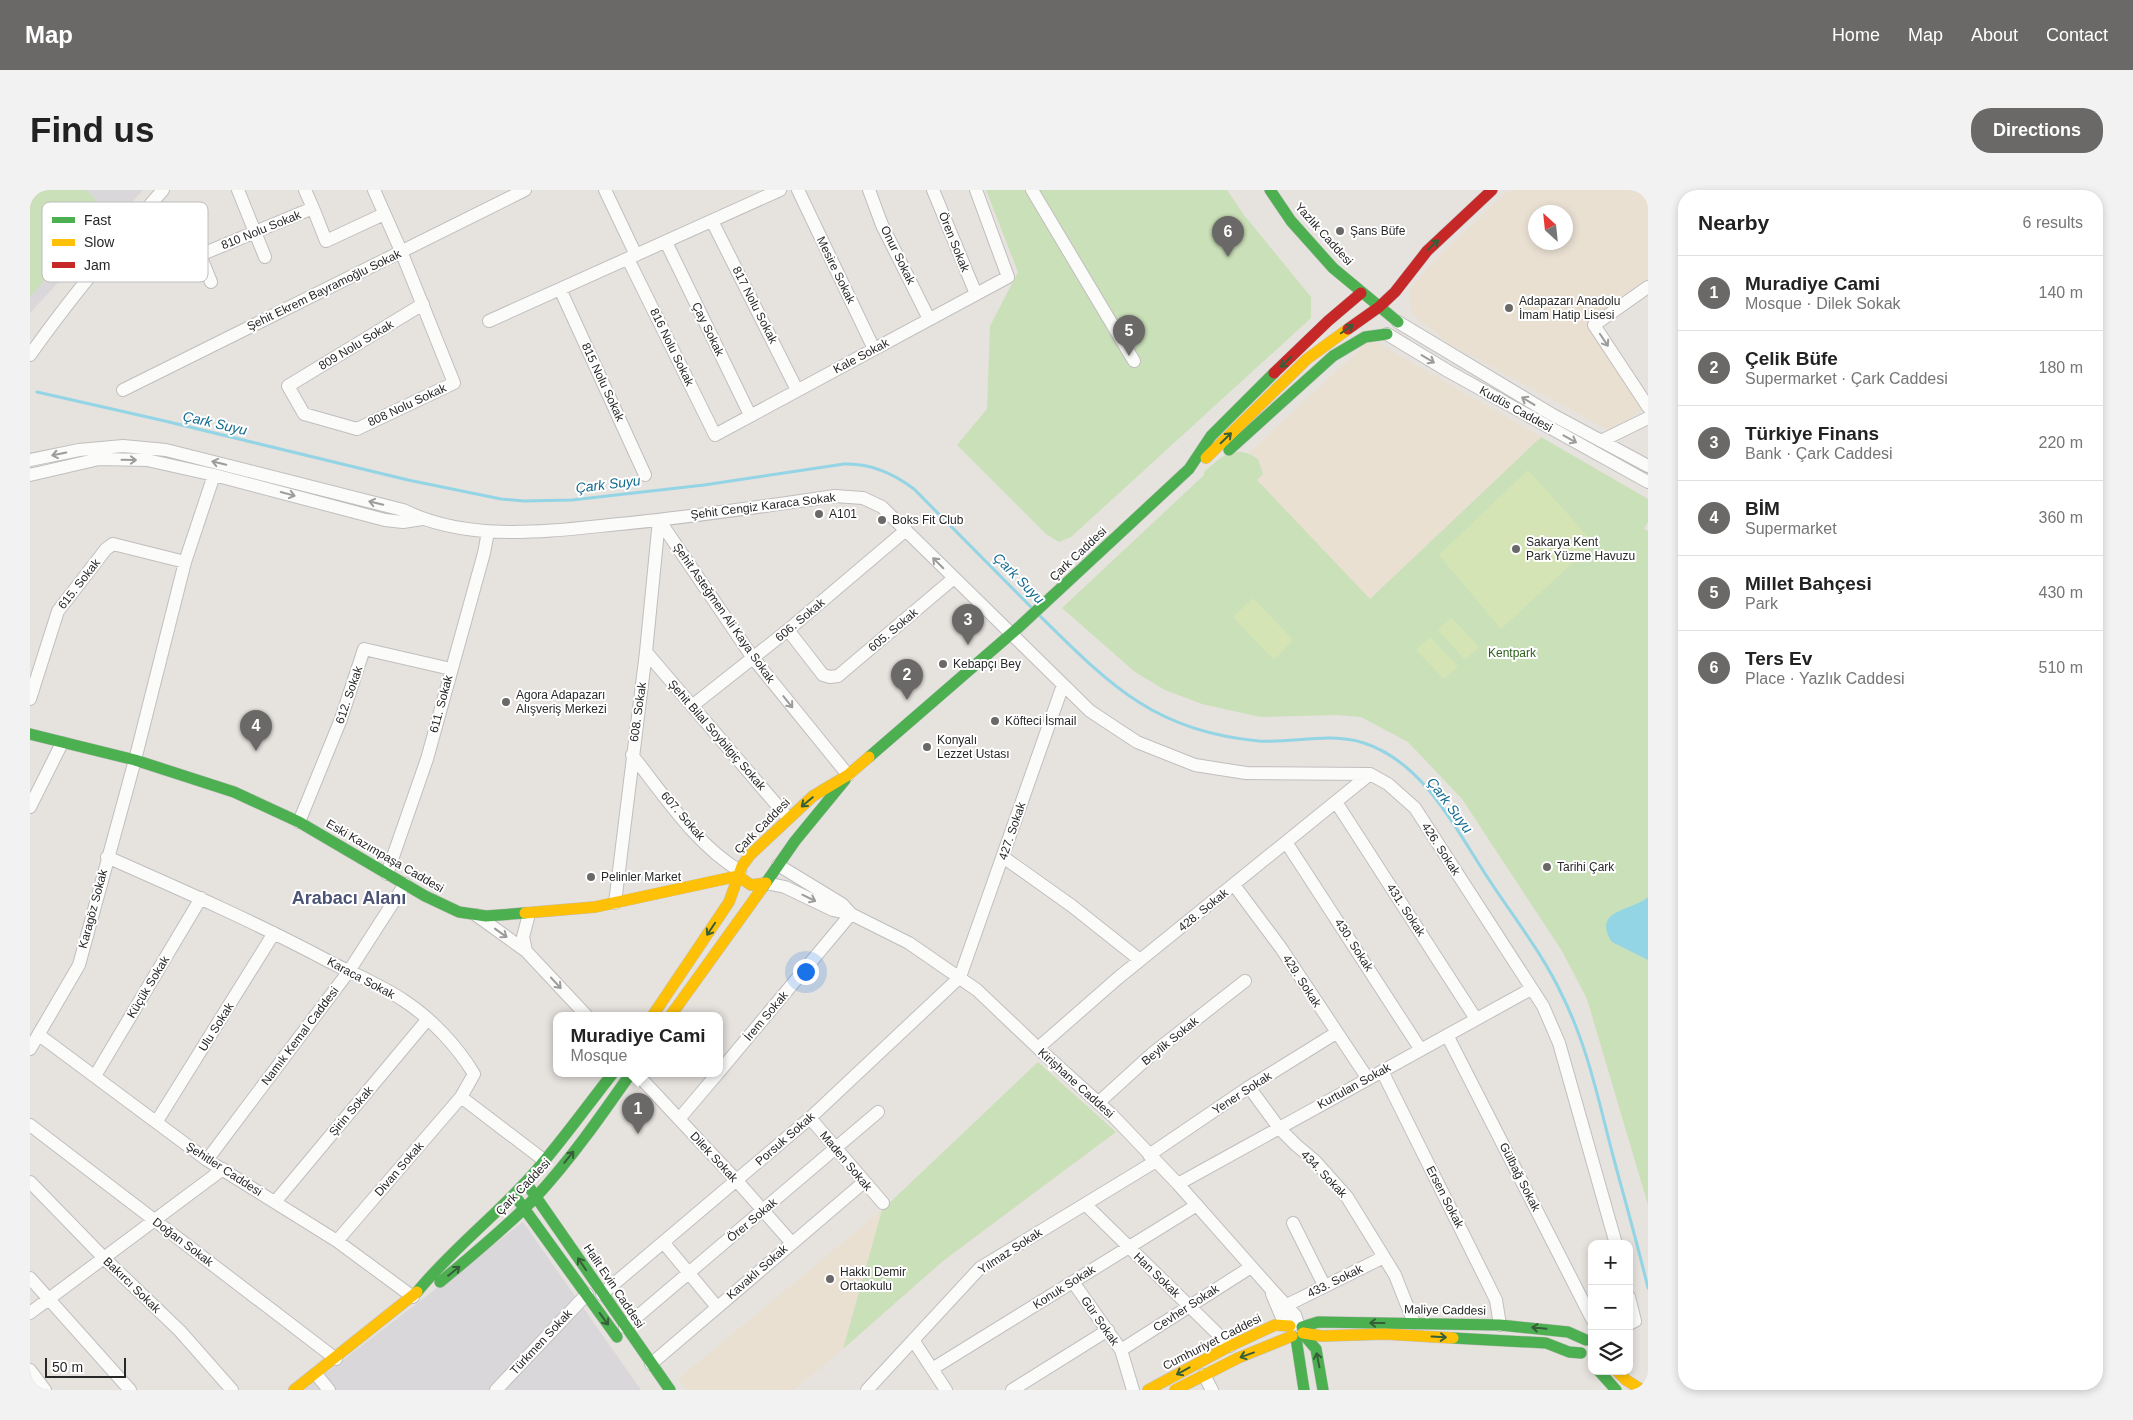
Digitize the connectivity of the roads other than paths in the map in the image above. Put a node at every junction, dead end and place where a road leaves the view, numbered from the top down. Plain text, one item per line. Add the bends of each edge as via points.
1 (163, 190) edge
2 (238, 190) edge
3 (305, 190) edge
4 (374, 190) edge
5 (525, 190) edge
6 (606, 190) edge
7 (780, 190) edge
8 (798, 190) edge
9 (869, 190) edge
10 (933, 190) edge
11 (976, 190) edge
12 (1032, 190) edge
13 (1270, 190) edge
14 (1492, 190) edge
15 (153, 202) edge
16 (313, 208) junction
17 (384, 214) junction
18 (712, 220) junction
19 (254, 232) junction
20 (666, 242) junction
21 (401, 251) junction
22 (208, 252) edge
23 (265, 257) dead end
24 (632, 257) junction
25 (208, 275) edge
26 (85, 282) edge
27 (211, 282) dead end
28 (1403, 284) junction
29 (1648, 287) edge
30 (560, 289) junction
31 (1361, 293) junction
32 (976, 294) junction
33 (423, 304) junction
34 (1374, 310) junction
35 (929, 319) junction
36 (489, 321) dead end
37 (1398, 322) junction
38 (1387, 334) junction
39 (874, 349) junction
40 (30, 355) edge
41 (1134, 361) dead end
42 (288, 386) joint
43 (123, 390) dead end
44 (798, 390) junction
45 (1648, 407) edge
46 (750, 415) junction
47 (1648, 418) edge
48 (715, 435) joint
49 (1601, 441) junction
50 (1626, 454) junction
51 (1648, 458) edge
52 (30, 460) edge
53 (1201, 462) junction
54 (1648, 466) edge
55 (1189, 469) junction
56 (30, 475) edge
57 (214, 475) junction
58 (645, 475) dead end
59 (1648, 482) edge
60 (422, 519) junction
61 (659, 520) junction
62 (906, 530) junction
63 (488, 532) junction
64 (185, 562) junction
65 (954, 578) junction
66 (788, 630) junction
67 (1014, 631) junction
68 (646, 652) junction
69 (752, 658) junction
70 (451, 669) junction
71 (1063, 685) junction
72 (30, 699) edge
73 (692, 706) junction
74 (30, 734) edge
75 (62, 743) junction
76 (632, 755) junction
77 (135, 760) junction
78 (1370, 774) junction
79 (848, 775) junction
80 (1336, 802) junction
81 (30, 807) edge
82 (788, 818) junction
83 (299, 822) junction
84 (1286, 842) junction
85 (750, 855) junction
86 (1004, 857) junction
87 (107, 858) junction
88 (778, 865) junction
89 (387, 874) junction
90 (739, 874) junction
91 (766, 883) junction
92 (405, 884) junction
93 (1234, 885) junction
94 (201, 898) junction
95 (615, 903) junction
96 (529, 914) junction
97 (850, 914) junction
98 (476, 915) junction
99 (274, 933) junction
100 (526, 951) junction
101 (1140, 960) junction
102 (348, 971) junction
103 (960, 977) junction
104 (1245, 981) dead end
105 (1531, 989) junction
106 (583, 1012) edge
107 (655, 1012) edge
108 (673, 1012) edge
109 (1476, 1019) junction
110 (427, 1020) junction
111 (1336, 1033) junction
112 (39, 1035) junction
113 (1447, 1035) junction
114 (1038, 1048) junction
115 (30, 1049) edge
116 (1421, 1050) junction
117 (723, 1067) edge
118 (1382, 1071) junction
119 (95, 1076) junction
120 (610, 1077) edge
121 (628, 1077) edge
122 (640, 1077) edge
123 (715, 1077) edge
124 (1368, 1079) junction
125 (1249, 1088) junction
126 (461, 1097) junction
127 (1098, 1103) junction
128 (878, 1112) dead end
129 (810, 1118) junction
130 (679, 1119) junction
131 (157, 1121) junction
132 (30, 1125) edge
133 (1279, 1128) junction
134 (835, 1148) junction
135 (1153, 1158) junction
136 (207, 1160) junction
137 (545, 1161) junction
138 (223, 1169) junction
139 (737, 1181) junction
140 (30, 1182) edge
141 (526, 1182) junction
142 (864, 1182) junction
143 (1178, 1184) junction
144 (514, 1195) junction
145 (536, 1196) junction
146 (275, 1202) junction
147 (882, 1203) dead end
148 (1085, 1204) junction
149 (1196, 1205) junction
150 (524, 1209) junction
151 (763, 1211) junction
152 (155, 1220) junction
153 (1293, 1223) dead end
154 (1615, 1240) edge
155 (337, 1241) junction
156 (663, 1242) junction
157 (791, 1242) junction
158 (1128, 1247) junction
159 (1384, 1257) junction
160 (104, 1258) junction
161 (1251, 1267) junction
162 (688, 1273) junction
163 (30, 1278) edge
164 (1073, 1282) junction
165 (1324, 1285) junction
166 (599, 1289) junction
167 (1271, 1290) junction
168 (586, 1294) junction
169 (413, 1297) junction
170 (50, 1300) junction
171 (1287, 1305) junction
172 (1190, 1306) junction
173 (717, 1307) junction
174 (1588, 1311) edge
175 (30, 1313) edge
176 (1414, 1323) junction
177 (1500, 1325) junction
178 (625, 1327) junction
179 (1108, 1330) junction
180 (1297, 1330) junction
181 (913, 1340) junction
182 (1588, 1341) edge
183 (1588, 1341) edge
184 (621, 1342) dead end
185 (1230, 1346) junction
186 (1121, 1350) junction
187 (1587, 1355) edge
188 (336, 1359) junction
189 (645, 1368) junction
190 (932, 1369) junction
191 (30, 1370) edge
192 (316, 1374) junction
193 (1204, 1375) junction
194 (1603, 1375) edge
195 (1621, 1375) edge
196 (46, 1390) edge
197 (130, 1390) edge
198 (232, 1390) edge
199 (294, 1390) edge
200 (329, 1390) edge
201 (496, 1390) edge
202 (670, 1390) edge
203 (867, 1390) edge
204 (946, 1390) edge
205 (1012, 1390) edge
206 (1132, 1390) edge
207 (1148, 1390) edge
208 (1175, 1390) edge
209 (1212, 1390) edge
210 (1304, 1390) edge
211 (1323, 1390) edge
212 (1616, 1390) edge
213 (1642, 1390) edge

1 - 15 street
2 - 19 street
3 - 16 street
4 - 17 street
5 - 21 street, Şehit Ekrem Bayramoğlu Sokak
6 - 24 street, 816 Nolu Sokak
7 - 18 street
8 - 39 street, Mesire Sokak
9 - 35 street, Onur Sokak via 882,225
10 - 32 street, Ören Sokak
11 - 32 street, Kale Sokak via 1008,277
12 - 41 street
13 - 31 main road, Yazlık Caddesi via 1291,221 1327,262
28 -> 14 main road via 1427,250
16 - 17 street, 810 Nolu Sokak via 326,241
16 - 19 street, 810 Nolu Sokak
17 - 21 street
18 - 20 street
18 - 44 street, 817 Nolu Sokak
19 - 22 street, 810 Nolu Sokak
19 - 23 street
20 - 24 street
20 - 46 street, Çay Sokak
21 - 33 street
21 - 43 street, Şehit Ekrem Bayramoğlu Sokak
24 - 30 street
24 - 48 street, 816 Nolu Sokak
25 - 27 street, 810 Nolu Sokak
26 - 40 street
28 - 34 main road, Çark Caddesi
28 - 37 main road
29 -> 45 street via 1594,325
30 - 36 street
30 - 58 street, 815 Nolu Sokak
31 - 34 main road
31 -> 55 main road, Çark Caddesi via 1229,416
32 - 35 street, Kale Sokak
33 - 42 street, 809 Nolu Sokak
33 - 42 street, 808 Nolu Sokak via 454,383 357,429 304,414
34 - 37 main road
34 - 38 main road
53 -> 34 main road, Çark Caddesi via 1307,358
35 - 39 street, Kale Sokak
49 -> 37 street, Kudüs Caddesi
38 - 53 main road via 1367,336 1332,356 1238,443 1222,455
38 -> 59 street, Kudüs Caddesi
39 - 44 street, Kale Sokak
44 - 46 street, Kale Sokak
46 - 48 street, Kale Sokak
47 - 49 street
49 - 50 street, Kudüs Caddesi
50 - 51 street
50 - 54 street, Kudüs Caddesi
60 -> 52 street via 403,510 166,450 123,446 79,450
53 - 55 main road, Çark Caddesi
55 - 67 main road, Çark Caddesi
56 -> 57 street via 99,459 147,460
57 -> 60 street via 386,520
57 - 64 street
60 - 63 street, Şehit Cengiz Karaca Sokak
61 - 62 street, Şehit Cengiz Karaca Sokak via 835,496 862,498 882,507
61 - 63 street, Şehit Cengiz Karaca Sokak via 547,531
61 - 68 street, 608. Sokak
61 - 69 street, Şehit Asteğmen Ali Kaya Sokak
65 -> 62 street, Şehit Cengiz Karaca Sokak
62 - 66 street, 606. Sokak
63 - 70 street, 611. Sokak
64 - 72 street, 615. Sokak via 113,544 106,549 58,611
64 - 77 street
65 - 66 street, 605. Sokak via 838,676 830,678 823,675
65 - 67 street, Şehit Cengiz Karaca Sokak
66 - 69 street, 606. Sokak
67 - 71 street, Şehit Cengiz Karaca Sokak
67 - 79 main road, Çark Caddesi
68 - 73 street, Şehit Bilal Soybilgiç Sokak
68 - 76 street, 608. Sokak
69 - 73 street, 606. Sokak
69 -> 79 street, Şehit Asteğmen Ali Kaya Sokak
70 - 83 street, 612. Sokak via 364,649 341,719
70 - 89 street, 611. Sokak via 427,759
71 - 78 street via 1090,711 1137,742 1195,765 1246,773
71 - 86 street, 427. Sokak
73 - 82 street, Şehit Bilal Soybilgiç Sokak
74 - 75 main road, Eski Kazımpaşa Caddesi
75 - 77 main road, Eski Kazımpaşa Caddesi
75 - 81 street
76 - 90 street, 607. Sokak via 693,830
76 - 95 street, 608. Sokak
77 - 83 main road, Eski Kazımpaşa Caddesi via 220,786
77 - 87 street, Karagöz Sokak
78 - 80 street, 428. Sokak
78 - 105 street, 426. Sokak via 1388,784 1415,808
79 -> 82 main road, Çark Caddesi via 814,796
79 - 88 main road, Çark Caddesi via 838,792
80 - 84 street, 428. Sokak
80 - 109 street, 431. Sokak
82 - 85 main road, Çark Caddesi
83 - 89 main road, Eski Kazımpaşa Caddesi
84 - 93 street, 428. Sokak
84 - 116 street, 430. Sokak
85 - 88 main road via 765,856
85 - 90 main road, Çark Caddesi
86 - 101 street
86 - 103 street, 427. Sokak
87 - 94 street, Karaca Sokak
87 - 112 street, Karagöz Sokak via 78,965
88 - 91 main road, Çark Caddesi
88 - 97 street, Kirişhane Caddesi via 842,904
89 - 92 main road, Eski Kazımpaşa Caddesi
90 - 91 main road via 750,885
90 - 95 main road, Eski Kazımpaşa Caddesi
90 -> 107 main road, Çark Caddesi via 729,902
91 -> 97 street, Kirişhane Caddesi via 785,887 833,910
91 - 108 main road, Çark Caddesi
92 - 98 main road, Eski Kazımpaşa Caddesi via 459,912
92 - 102 street, Namık Kemal Caddesi
93 - 101 street, 428. Sokak
93 - 111 street, 429. Sokak via 1281,948
94 - 99 street, Karaca Sokak
94 - 119 street, Küçük Sokak
95 - 96 main road, Eski Kazımpaşa Caddesi
96 - 98 main road, Eski Kazımpaşa Caddesi
96 - 100 street via 523,937
97 - 103 street, Kirişhane Caddesi via 909,944
97 - 117 street, İrem Sokak
98 -> 100 street
99 - 102 street, Karaca Sokak
99 - 131 street, Ulu Sokak
100 -> 106 street
101 - 114 street, 428. Sokak
102 - 110 street, Karaca Sokak via 404,1001
102 - 136 street, Namık Kemal Caddesi
103 - 114 street, Kirişhane Caddesi
103 - 129 street, Porsuk Sokak
104 - 127 street, Beylik Sokak via 1153,1053
105 - 109 street, Kurtulan Sokak
105 - 154 street, 426. Sokak via 1559,1043
109 - 113 street, Kurtulan Sokak
110 - 126 street, Karaca Sokak via 463,1056 474,1074
110 - 146 street, Şirin Sokak
111 - 124 street, 429. Sokak
111 - 125 street, Yener Sokak
112 - 115 street, Karagöz Sokak
112 - 119 street, Şehitler Caddesi
113 - 116 street, Kurtulan Sokak
113 - 174 street, Gülbağ Sokak
114 - 127 street, Kirişhane Caddesi
116 - 118 street, Kurtulan Sokak
118 - 124 street, Kurtulan Sokak
118 - 177 street, Ersen Sokak via 1496,1300
119 - 131 street, Şehitler Caddesi
120 - 137 main road, Çark Caddesi
145 -> 121 main road, Çark Caddesi
122 - 130 street, Dilek Sokak
123 - 130 street, İrem Sokak
124 - 133 street, Kurtulan Sokak
125 - 133 street, 434. Sokak
125 - 135 street, Yener Sokak
126 - 137 street
126 - 155 street, Divan Sokak
127 - 135 street, Kirişhane Caddesi
128 - 134 street, Örer Sokak
129 - 134 street, Maden Sokak
129 - 139 street, Porsuk Sokak
130 - 139 street, Dilek Sokak
131 - 136 street, Şehitler Caddesi
132 - 152 street, Doğan Sokak
133 - 143 street, Kurtulan Sokak
133 - 159 street, 434. Sokak via 1347,1197
134 - 142 street, Maden Sokak
134 - 151 street, Örer Sokak
135 - 143 street, Kirişhane Caddesi
135 - 148 street, Yılmaz Sokak
136 - 138 street, Şehitler Caddesi
137 - 141 main road, Çark Caddesi
138 - 146 street, Şehitler Caddesi
138 - 152 street
139 - 151 street, Dilek Sokak
139 - 156 street, Porsuk Sokak
140 - 160 street, Bakırcı Sokak
141 - 144 main road, Çark Caddesi
141 - 145 main road, Halit Evin Caddesi
142 - 147 street, Maden Sokak
142 - 157 street, Kavaklı Sokak
143 - 149 street, Kirişhane Caddesi
144 - 150 main road, Halit Evin Caddesi
144 - 169 main road, Çark Caddesi
145 - 150 main road, Çark Caddesi
166 -> 145 main road, Halit Evin Caddesi
146 - 155 street, Şehitler Caddesi
148 - 158 street, Han Sokak
148 - 181 street, Yılmaz Sokak via 980,1268
149 - 158 street, Konuk Sokak
149 - 161 street, Kirişhane Caddesi
150 - 168 main road, Halit Evin Caddesi
169 -> 150 main road, Çark Caddesi via 436,1285
151 - 157 street, Dilek Sokak
151 - 162 street, Örer Sokak
152 - 160 street
152 - 188 street, Doğan Sokak
153 - 165 street
155 - 169 street, Şehitler Caddesi
156 - 162 street
156 - 166 street, Porsuk Sokak
157 - 173 street, Kavaklı Sokak
158 - 164 street, Konuk Sokak
158 - 172 street, Han Sokak
159 - 165 street, 433. Sokak
159 - 176 street, 434. Sokak via 1395,1275
160 - 170 street
160 - 198 street, Bakırcı Sokak via 180,1331
161 - 167 street, Kirişhane Caddesi
161 - 172 street, Cevher Sokak
162 - 173 street
162 - 178 street, Örer Sokak
163 - 170 street
164 - 179 street, Gür Sokak
164 - 190 street, Konuk Sokak
165 - 171 street, 433. Sokak
166 - 168 main road
166 - 178 main road, Halit Evin Caddesi
167 - 171 street, Kirişhane Caddesi
167 - 180 street, Kirişhane Caddesi via 1283,1320
168 -> 184 main road, Halit Evin Caddesi
168 - 201 street, Türkmen Sokak
169 - 188 main road, Çark Caddesi
170 - 175 street
170 - 197 street
171 - 180 street, Kirişhane Caddesi via 1295,1315
172 - 185 street, Han Sokak
172 - 186 street, Cevher Sokak
173 - 189 street, Kavaklı Sokak
176 - 177 main road, Maliye Caddesi
176 -> 180 main road, Maliye Caddesi via 1318,1322
182 -> 177 main road, Maliye Caddesi via 1568,1332
178 - 189 main road, Halit Evin Caddesi
179 - 186 street, Gür Sokak
179 - 205 street
180 - 185 main road, Cumhuriyet Caddesi via 1275,1325
180 -> 187 main road, Maliye Caddesi via 1321,1336 1384,1334 1536,1342
180 -> 193 main road, Cumhuriyet Caddesi
180 - 210 main road, Kirişhane Caddesi
211 -> 180 main road, Kirişhane Caddesi via 1316,1349
181 - 190 street
181 - 203 street, Yılmaz Sokak
183 - 187 main road via 1579,1344
185 -> 207 main road, Cumhuriyet Caddesi
186 - 206 street, Gür Sokak
188 - 192 main road, Çark Caddesi
189 - 202 main road, Halit Evin Caddesi
190 - 204 street
191 - 196 street
192 - 199 main road, Çark Caddesi
192 - 200 street
193 - 208 main road, Cumhuriyet Caddesi
193 - 209 street
194 - 212 main road
195 - 213 main road

